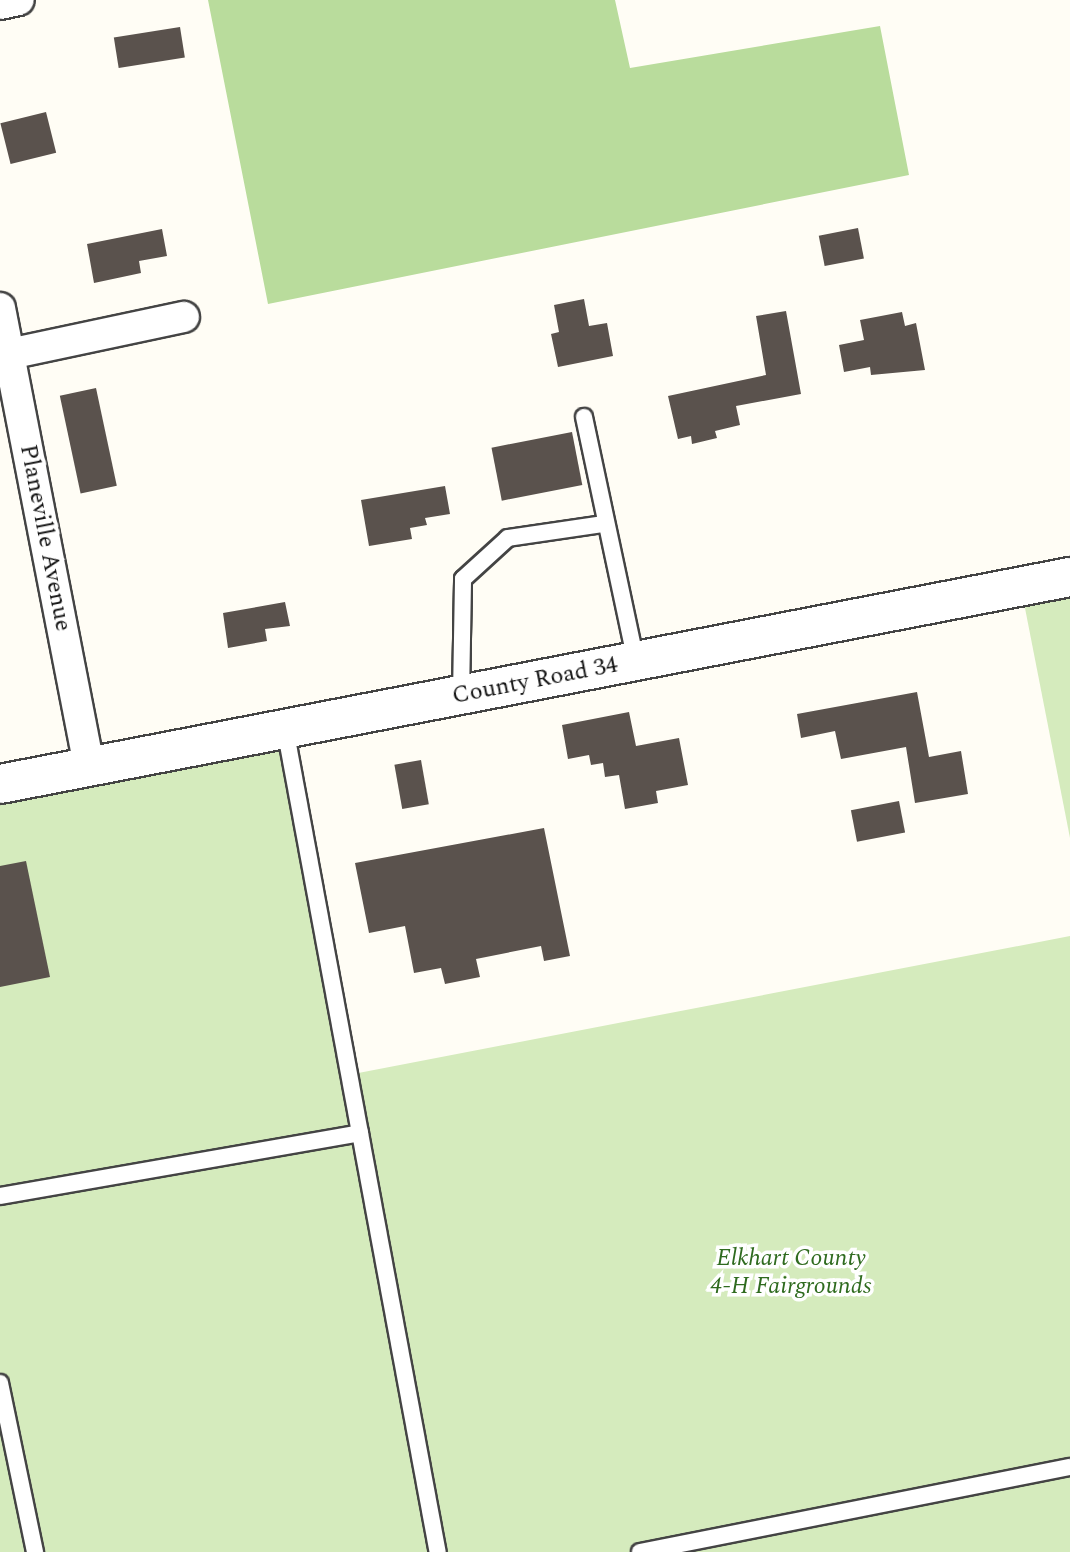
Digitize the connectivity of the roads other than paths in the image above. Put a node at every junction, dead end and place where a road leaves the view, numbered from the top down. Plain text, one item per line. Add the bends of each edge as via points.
1 (19, 0) edge
2 (0, 4) edge
3 (0, 308) edge
4 (184, 317) dead end
5 (5, 355) edge
6 (584, 417) dead end
7 (603, 524) junction
8 (1070, 577) edge
9 (636, 662) junction
10 (461, 696) junction
11 (285, 730) junction
12 (89, 767) junction
13 (0, 784) edge
14 (360, 1133) junction
15 (0, 1196) edge
16 (0, 1383) edge
17 (1070, 1466) edge
18 (35, 1552) edge
19 (438, 1552) edge
20 (640, 1552) edge

1 - 2 street
3 - 5 street, Planeville Avenue
4 - 5 street
5 - 12 street, Planeville Avenue
6 - 7 lane
7 - 9 lane
7 - 10 lane via 508,538 463,579
8 - 9 street, County Road 34
9 - 10 street, County Road 34
10 - 11 street, County Road 34
11 - 12 street, County Road 34
11 - 14 lane
12 - 13 street, County Road 34
14 - 15 lane
14 - 19 lane
16 - 18 lane
17 - 20 lane

